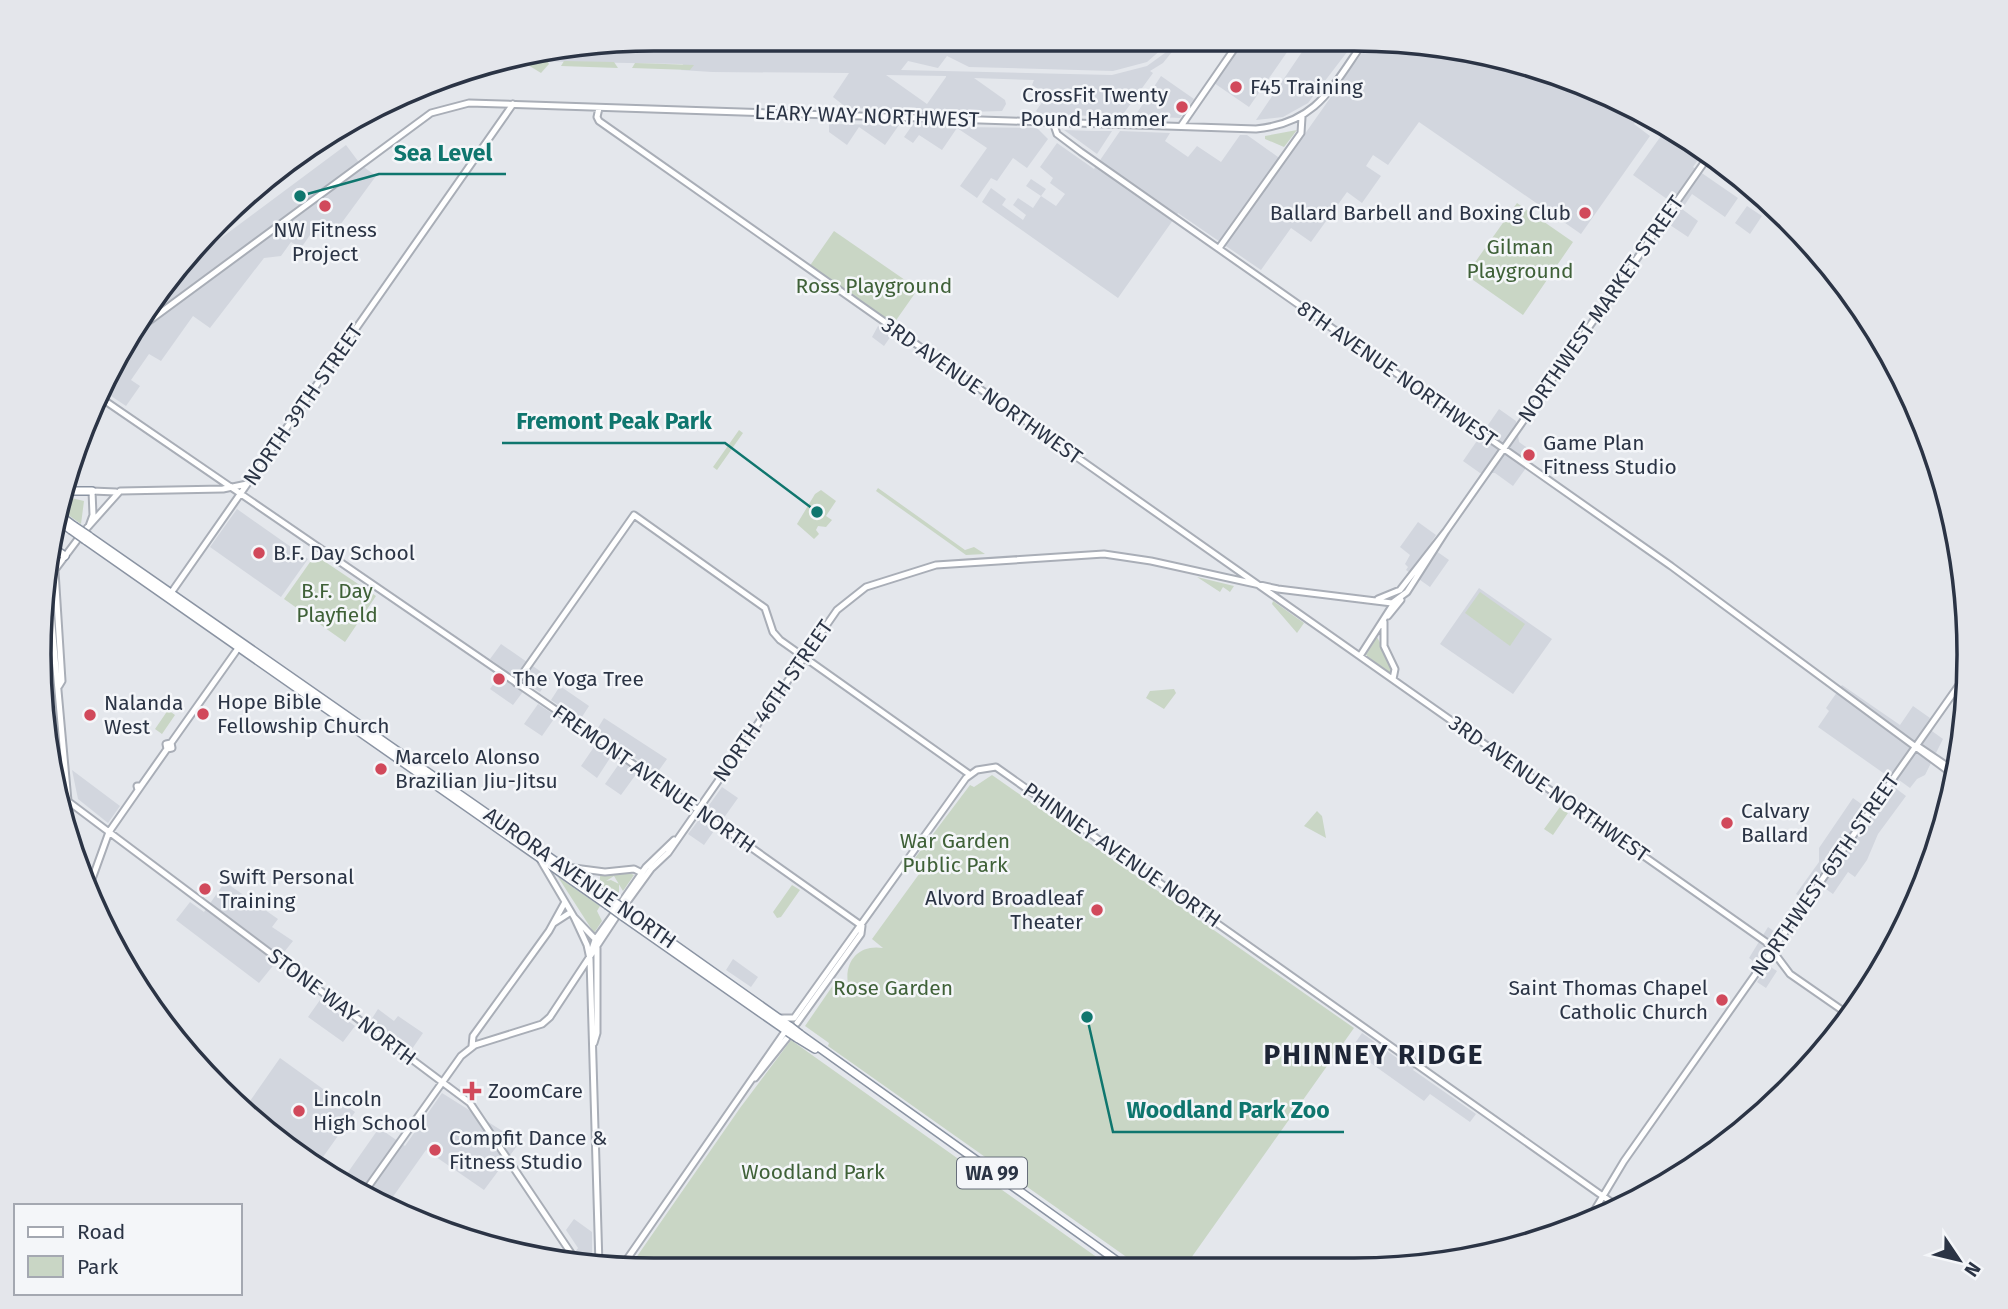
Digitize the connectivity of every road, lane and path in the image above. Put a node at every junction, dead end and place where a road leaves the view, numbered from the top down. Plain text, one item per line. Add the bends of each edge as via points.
1 (1233, 51) edge
2 (1357, 51) edge
3 (513, 104) junction
4 (599, 108) junction
5 (1302, 117) junction
6 (1052, 121) junction
7 (1181, 126) junction
8 (1703, 163) edge
9 (1219, 248) junction
10 (154, 317) edge
11 (107, 401) edge
12 (1503, 449) junction
13 (208, 473) junction
14 (247, 484) junction
15 (206, 489) junction
16 (229, 489) junction
17 (73, 491) edge
18 (92, 491) junction
19 (116, 492) junction
20 (239, 496) junction
21 (66, 521) edge
22 (65, 525) edge
23 (72, 528) junction
24 (1446, 531) junction
25 (85, 536) junction
26 (60, 552) edge
27 (65, 556) junction
28 (57, 567) edge
29 (1240, 572) junction
30 (56, 580) edge
31 (1408, 580) junction
32 (1244, 582) junction
33 (1258, 586) junction
34 (1279, 589) junction
35 (1407, 592) junction
36 (171, 593) junction
37 (1279, 599) junction
38 (1375, 600) junction
39 (1395, 601) junction
40 (1386, 619) junction
41 (52, 622) edge
42 (239, 648) junction
43 (804, 656) junction
44 (1360, 656) junction
45 (1393, 679) junction
46 (516, 682) junction
47 (59, 687) junction
48 (1956, 689) edge
49 (1916, 746) junction
50 (1947, 768) edge
51 (969, 774) junction
52 (68, 796) edge
53 (69, 802) edge
54 (697, 809) junction
55 (109, 831) junction
56 (539, 857) junction
57 (564, 866) junction
58 (93, 876) edge
59 (642, 876) junction
60 (565, 902) junction
61 (609, 903) junction
62 (625, 913) junction
63 (573, 915) junction
64 (554, 923) junction
65 (862, 926) junction
66 (597, 943) junction
67 (1773, 951) junction
68 (1767, 958) junction
69 (590, 959) junction
70 (1785, 969) junction
71 (1841, 1009) edge
72 (777, 1017) junction
73 (790, 1030) junction
74 (472, 1046) junction
75 (593, 1047) junction
76 (442, 1082) junction
77 (369, 1186) edge
78 (1603, 1195) junction
79 (1610, 1201) edge
80 (1596, 1207) edge
81 (570, 1252) edge
82 (599, 1255) edge
83 (628, 1257) edge
84 (1113, 1258) edge

1 - 7 main road
2 - 5 main road via 1323,99
3 - 4 main road, LEARY WAY NORTHWEST
3 - 10 main road, LEARY WAY NORTHWEST via 458,103 431,113
3 - 14 main road, NORTH 39TH STREET
4 - 6 main road, LEARY WAY NORTHWEST
4 - 29 main road, 3RD AVENUE NORTHWEST via 599,121 618,135
5 - 7 main road, LEARY WAY NORTHWEST via 1282,126 1256,129
5 - 9 main road via 1301,133
6 - 7 main road, LEARY WAY NORTHWEST
6 - 9 main road, 8TH AVENUE NORTHWEST via 1057,134
8 - 12 main road, NORTHWEST MARKET STREET
9 - 12 main road, 8TH AVENUE NORTHWEST
11 - 13 main road, FREMONT AVENUE NORTH
12 - 24 main road, NORTHWEST MARKET STREET
12 - 49 main road, 8TH AVENUE NORTHWEST
13 - 15 main road via 211,483
13 - 16 main road, FREMONT AVENUE NORTH
14 - 16 main road
14 - 20 main road, NORTH 39TH STREET
15 - 16 main road
15 - 19 main road
16 - 20 main road, FREMONT AVENUE NORTH
17 - 18 highway
18 - 19 main road
18 - 25 main road via 93,515
19 - 25 main road
20 - 36 main road, NORTH 39TH STREET
20 - 46 main road, FREMONT AVENUE NORTH
21 - 23 highway, AURORA AVENUE NORTH / WA 99
22 - 23 highway, AURORA AVENUE NORTH / WA 99
23 - 25 highway, AURORA AVENUE NORTH / WA 99, bridge
24 - 31 main road, NORTHWEST MARKET STREET
24 - 35 main road, NORTHWEST MARKET STREET
25 - 27 main road
25 - 36 highway, AURORA AVENUE NORTH / WA 99
25 - 42 highway, AURORA AVENUE NORTH / WA 99
26 - 27 highway
27 - 28 main road
29 - 32 main road
29 - 33 main road, 3RD AVENUE NORTHWEST
30 - 47 main road
31 - 38 main road, NORTHWEST MARKET STREET via 1396,593
31 - 39 main road
32 - 33 main road
32 - 43 main road, NORTH 46TH STREET via 1104,554 936,565 866,587 836,610
33 - 34 main road
33 - 37 main road, 3RD AVENUE NORTHWEST
34 - 37 main road
34 - 38 main road
35 - 39 main road, NORTHWEST MARKET STREET
35 - 40 main road
36 - 57 highway, AURORA AVENUE NORTH / WA 99
37 - 44 main road, 3RD AVENUE NORTHWEST
38 - 39 main road
39 - 40 main road
40 - 44 main road
40 - 45 main road via 1384,646 1395,669
41 - 47 main road
42 - 55 main road
42 - 56 highway, AURORA AVENUE NORTH / WA 99
43 - 46 main road via 775,635 765,608 634,515
43 - 51 main road
43 - 54 main road, NORTH 46TH STREET
44 - 45 main road, 3RD AVENUE NORTHWEST
45 - 67 main road, 3RD AVENUE NORTHWEST
46 - 54 main road, FREMONT AVENUE NORTH
47 - 52 main road
48 - 49 main road, NORTHWEST 65TH STREET
49 - 50 main road, 8TH AVENUE NORTHWEST
49 - 67 main road, NORTHWEST 65TH STREET
51 - 65 main road
51 - 78 main road, PHINNEY AVENUE NORTH via 982,768 1000,769
53 - 55 main road, STONE WAY NORTH
54 - 59 main road, NORTH 46TH STREET
54 - 65 main road, FREMONT AVENUE NORTH
55 - 58 main road
55 - 76 main road, STONE WAY NORTH
56 - 60 main road
56 - 61 highway, AURORA AVENUE NORTH / WA 99
57 - 59 main road via 605,872 634,869
57 - 61 highway, AURORA AVENUE NORTH / WA 99
59 - 62 main road, NORTH 46TH STREET
60 - 63 main road
60 - 64 main road
61 - 62 highway, AURORA AVENUE NORTH / WA 99, bridge
62 - 66 main road, NORTH 46TH STREET
62 - 72 highway, AURORA AVENUE NORTH / WA 99
62 - 73 highway, AURORA AVENUE NORTH / WA 99
63 - 64 main road
63 - 66 main road
63 - 69 main road
64 - 74 main road via 475,1033
65 - 72 main road via 794,1018
65 - 73 main road
66 - 69 main road, NORTH 46TH STREET
66 - 75 main road
67 - 68 main road, NORTHWEST 65TH STREET
67 - 70 main road, 3RD AVENUE NORTHWEST
68 - 70 main road
68 - 78 main road, NORTHWEST 65TH STREET
69 - 74 main road, NORTH 46TH STREET via 542,1024
69 - 75 main road
70 - 71 main road, 3RD AVENUE NORTHWEST
72 - 73 highway, AURORA AVENUE NORTH / WA 99
73 - 83 main road
73 - 84 highway, AURORA AVENUE NORTH / WA 99, bridge
74 - 76 main road
75 - 82 main road
76 - 77 main road
76 - 81 main road, STONE WAY NORTH via 477,1111
78 - 79 main road, PHINNEY AVENUE NORTH
78 - 80 main road, NORTHWEST 65TH STREET

